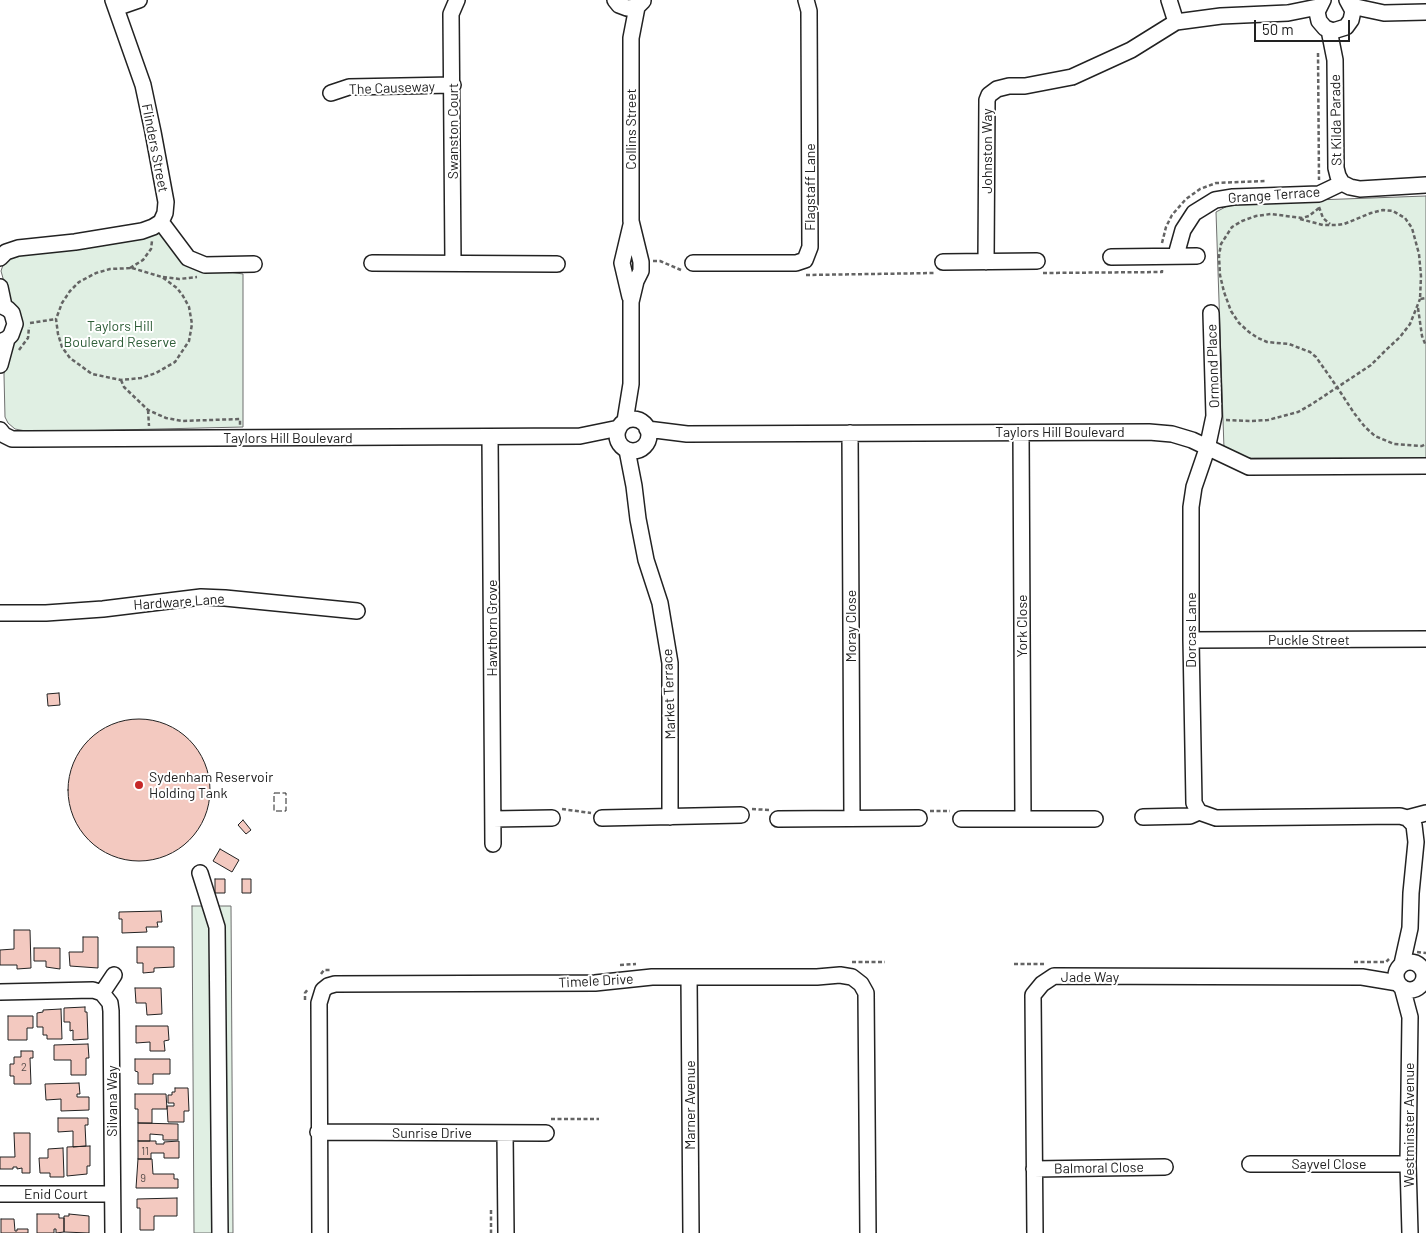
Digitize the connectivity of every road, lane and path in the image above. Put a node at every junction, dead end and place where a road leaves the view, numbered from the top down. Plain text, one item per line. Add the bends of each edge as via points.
1 (139, 0) edge
2 (457, 0) edge
3 (806, 0) edge
4 (1169, 0) edge
5 (629, 3) edge
6 (115, 4) edge
7 (1426, 12) edge
8 (1335, 14) edge
9 (1176, 22) junction
10 (1318, 47) dead end
11 (452, 85) junction
12 (331, 93) dead end
13 (1342, 183) junction
14 (1426, 185) edge
15 (1319, 201) junction
16 (1296, 217) junction
17 (157, 224) junction
18 (1332, 225) junction
19 (2, 253) edge
20 (1176, 255) junction
21 (1197, 256) dead end
22 (1111, 257) dead end
23 (1037, 261) dead end
24 (943, 262) dead end
25 (986, 262) junction
26 (372, 263) dead end
27 (453, 263) junction
28 (693, 263) dead end
29 (254, 264) dead end
30 (556, 264) dead end
31 (128, 268) junction
32 (0, 287) edge
33 (1426, 298) edge
34 (1420, 299) junction
35 (2, 305) edge
36 (1418, 307) junction
37 (1211, 313) dead end
38 (56, 319) junction
39 (30, 323) dead end
40 (3, 340) edge
41 (1426, 346) edge
42 (0, 365) edge
43 (121, 380) junction
44 (1338, 387) junction
45 (1214, 418) junction
46 (0, 430) edge
47 (850, 433) junction
48 (1021, 433) junction
49 (633, 435) junction
50 (490, 436) junction
51 (240, 438) junction
52 (1426, 444) edge
53 (1207, 448) junction
54 (1426, 466) edge
55 (357, 611) dead end
56 (0, 613) edge
57 (1426, 639) edge
58 (1191, 640) junction
59 (1199, 812) junction
60 (556, 813) joint
61 (1426, 813) edge
62 (741, 816) dead end
63 (670, 817) junction
64 (1143, 817) dead end
65 (602, 818) joint
66 (852, 818) junction
67 (919, 818) dead end
68 (1407, 818) junction
69 (493, 819) junction
70 (778, 819) dead end
71 (961, 819) dead end
72 (1023, 819) junction
73 (1094, 819) dead end
74 (493, 844) dead end
75 (200, 873) dead end
76 (1410, 928) junction
77 (1014, 964) dead end
78 (1048, 964) dead end
79 (114, 975) dead end
80 (1400, 976) junction
81 (1423, 976) edge
82 (689, 977) junction
83 (0, 992) edge
84 (102, 993) junction
85 (1410, 1017) junction
86 (318, 1132) junction
87 (505, 1133) junction
88 (546, 1133) dead end
89 (1250, 1164) dead end
90 (1408, 1164) junction
91 (1164, 1167) dead end
92 (1034, 1170) junction
93 (0, 1194) edge
94 (112, 1194) junction
95 (113, 1233) edge
96 (220, 1233) edge
97 (320, 1233) edge
98 (506, 1233) edge
99 (691, 1233) edge
100 (868, 1233) edge
101 (1035, 1233) edge
102 (1410, 1233) edge

1 - 6 street
2 - 11 street, Swanston Court via 451,14
3 - 28 street, Flagstaff Lane via 809,11 810,247 805,260 796,263
4 - 9 street
5 - 49 street, Collins Street via 632,221 622,263 631,302
6 - 17 street, Flinders Street via 143,85 154,132 166,202 165,213
7 - 8 street
8 - 9 street via 1221,16
8 - 13 street, St Kilda Parade via 1336,168
9 - 25 street, Johnston Way via 1131,50 1072,77 1009,86 989,95
10 - 15 path
11 - 12 street, The Causeway via 349,87
11 - 27 street, Swanston Court
13 - 14 street, St Kilda Parade via 1360,189
13 - 15 street, Grange Terrace
15 - 16 path via 1309,216
15 - 18 path via 1323,218
15 - 20 street, Grange Terrace via 1233,197 1215,200 1194,213 1183,230
16 - 18 path
16 - 44 path via 1256,216 1232,227 1221,244 1220,276 1231,311 1239,323 1268,342 1289,344 1310,352
17 - 19 street via 142,230
17 - 29 street via 188,258 205,265
17 - 31 path via 151,249 142,260
18 - 34 path via 1383,210 1405,218 1412,228 1419,254
20 - 21 street
20 - 22 street
23 - 25 street
24 - 25 street
26 - 27 street
27 - 30 street
31 - 38 path via 103,271 79,282 62,303
31 - 43 path via 162,276 177,288 189,307 192,324 189,340 175,362 156,373
32 - 35 street
33 - 34 path
34 - 36 path
35 - 40 street via 12,313 15,324 14,330
36 - 41 path
36 - 44 path via 1400,337 1370,365
37 - 45 street, Ormond Place
38 - 39 path
38 - 43 path via 60,340 70,358 92,374
40 - 42 street
43 - 51 path via 148,410 166,418 182,421 240,419
44 - 45 path via 1284,417 1251,421
44 - 52 path via 1364,427 1375,436 1394,444
45 - 53 street, Ormond Place
46 - 51 street, Taylors Hill Boulevard via 12,439
47 - 48 street, Taylors Hill Boulevard
47 - 49 street, Taylors Hill Boulevard
47 - 66 street, Moray Close
48 - 53 street, Taylors Hill Boulevard via 1149,432 1172,434
48 - 72 street, York Close
49 - 50 street, Taylors Hill Boulevard
49 - 63 street, Market Terrace via 639,527 660,603 670,663
50 - 51 street, Taylors Hill Boulevard
50 - 69 street, Hawthorn Grove
53 - 54 street, Taylors Hill Boulevard via 1249,467
53 - 58 street, Dorcas Lane via 1191,507
55 - 56 street, Hardware Lane via 201,597 103,609
57 - 58 street, Puckle Street
58 - 59 street, Dorcas Lane via 1194,803
59 - 64 street via 1190,816
59 - 68 street via 1216,818
60 - 65 path via 602,812
60 - 69 street
61 - 68 street
62 - 63 street
63 - 65 street
66 - 67 street
66 - 70 street
68 - 76 street via 1414,826 1416,842
69 - 74 street, Hawthorn Grove
71 - 72 street
72 - 73 street
75 - 96 street via 217,927
76 - 80 street
76 - 81 street
77 - 78 path
79 - 84 street
80 - 81 street via 1411,990
80 - 81 street via 1411,961
80 - 85 street, Westminster Avenue
80 - 92 street, Jade Way via 1054,976 1033,995
81 - 85 street, Westminster Avenue
82 - 86 street, Timele Drive via 595,983 328,986 322,990 319,1003
82 - 99 street, Marner Avenue
82 - 100 street, Timele Drive via 840,975 852,977 861,984 867,1003
83 - 84 street via 93,990
84 - 94 street, Silvana Way via 112,1011
85 - 90 street, Westminster Avenue
86 - 87 street, Sunrise Drive
86 - 97 street, Timele Drive
87 - 88 street, Sunrise Drive
87 - 98 street
89 - 90 street, Sayvel Close
90 - 102 street, Westminster Avenue
91 - 92 street, Balmoral Close
92 - 101 street, Jade Way
93 - 94 street, Enid Court
94 - 95 street, Silvana Way

